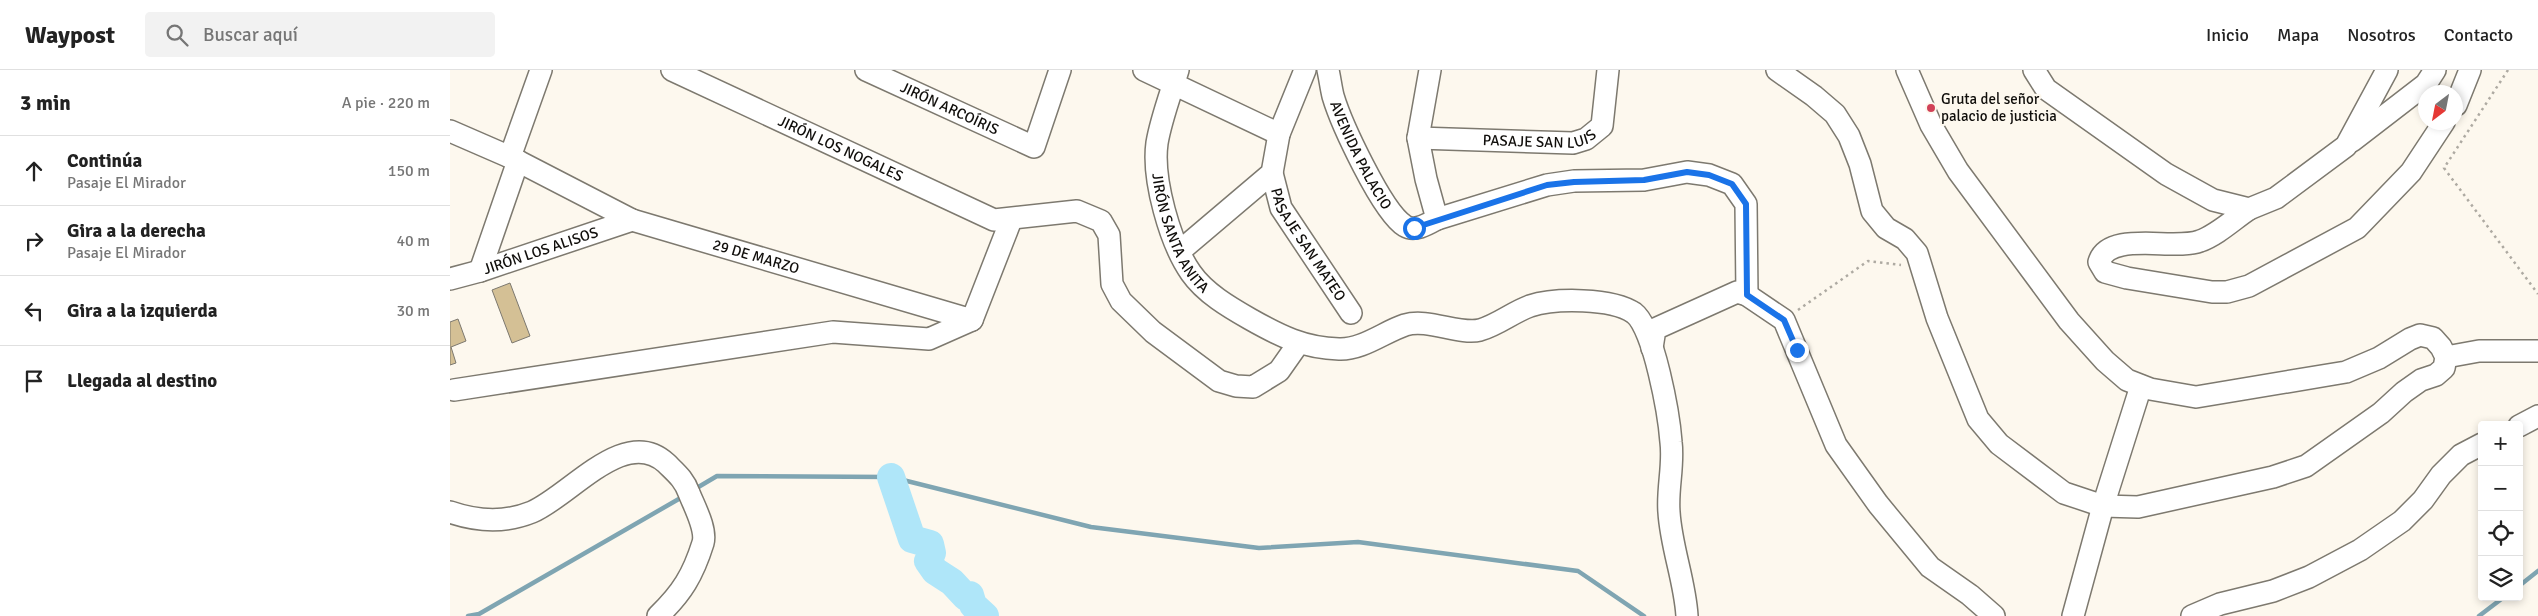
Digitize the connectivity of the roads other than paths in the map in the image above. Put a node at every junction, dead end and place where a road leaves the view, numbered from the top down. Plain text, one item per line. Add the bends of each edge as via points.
1 (541, 70) edge
2 (672, 70) edge
3 (866, 70) edge
4 (1060, 70) edge
5 (1144, 70) edge
6 (1305, 70) edge
7 (1328, 70) edge
8 (1430, 70) edge
9 (1608, 70) edge
10 (1777, 70) edge
11 (1907, 70) edge
12 (2034, 70) edge
13 (2387, 70) edge
14 (2435, 70) edge
15 (2470, 70) edge
16 (1176, 76) edge
17 (2463, 88) edge
18 (2439, 130) edge
19 (450, 131) edge
20 (1279, 134) junction
21 (1418, 138) junction
22 (2346, 146) junction
23 (514, 159) junction
24 (1272, 173) junction
25 (2249, 209) junction
26 (1437, 219) junction
27 (632, 220) junction
28 (1011, 220) junction
29 (1180, 251) junction
30 (480, 271) junction
31 (450, 279) edge
32 (1747, 295) junction
33 (1352, 313) dead end
34 (972, 320) junction
35 (1298, 344) junction
36 (1652, 348) junction
37 (2538, 351) edge
38 (2446, 357) junction
39 (2141, 386) junction
40 (454, 390) dead end
41 (2538, 416) edge
42 (2523, 424) edge
43 (2478, 446) edge
44 (2103, 506) junction
45 (450, 512) edge
46 (658, 616) edge
47 (1687, 616) edge
48 (1994, 616) edge
49 (2073, 616) edge
50 (2192, 616) edge

1 - 23 street
2 - 28 street, JIRÓN LOS NOGALES via 994,220
3 - 4 street, JIRÓN ARCOÍRIS via 1034,147
5 - 16 street
6 - 20 street
7 - 26 street, AVENIDA PALACIO via 1333,96 1347,132 1387,207 1405,226 1414,228
8 - 21 street
9 - 21 street, PASAJE SAN LUIS via 1602,126 1586,139 1572,143
10 - 44 street via 1836,114 1849,136 1872,211 1886,228 1905,239 1916,253 1937,318 1978,419 1999,444 2064,493
11 - 39 street via 1945,151 2069,320 2105,361 2127,380
12 - 25 street via 2046,89 2166,174 2213,200
13 - 22 street
14 - 22 street via 2426,84
15 - 17 street
16 - 20 street
16 - 29 street, JIRÓN SANTA ANITA via 1157,144 1159,195
18 - 25 street via 2411,172 2357,228 2249,286 2212,292 2174,286 2105,272 2100,262 2102,254 2113,246 2201,241
19 - 23 street, 29 DE MARZO
20 - 24 street
21 - 26 street
22 - 25 street via 2276,198
23 - 27 street, 29 DE MARZO
23 - 30 street
24 - 29 street
24 - 33 street, PASAJE SAN MATEO via 1281,208
26 - 32 street, AVENIDA PALACIO via 1547,185 1644,180 1687,172 1709,175 1732,184 1746,204
27 - 30 street, JIRÓN LOS ALISOS
27 - 34 street, 29 DE MARZO
28 - 34 street
28 - 35 street, JIRÓN LOS NOGALES via 1077,211 1101,221 1109,235 1112,284 1121,301 1153,332 1219,380 1236,386 1253,386 1279,371
29 - 35 street, JIRÓN SANTA ANITA via 1192,274 1229,308
30 - 31 street, JIRÓN LOS ALISOS
32 - 36 street via 1737,292 1655,329
32 - 48 street via 1784,320 1836,445 1860,481 1930,567
34 - 40 street via 929,339 834,332
35 - 36 street via 1342,349 1386,335 1406,324 1478,330 1530,306 1555,301 1618,306 1635,314 1644,325
36 - 47 street via 1661,374 1672,442 1668,511
37 - 38 street via 2479,351
38 - 39 street via 2433,338 2420,335 2346,372 2196,397
38 - 44 street via 2444,368 2436,375 2421,380 2306,466 2239,486 2138,507
39 - 44 street
41 - 42 street
43 - 50 street via 2461,455 2402,521 2360,550 2309,577 2273,591 2220,604
44 - 49 street
45 - 46 street via 466,518 498,520 532,512 616,457 635,450 656,454 684,480 705,537 695,570 676,598

